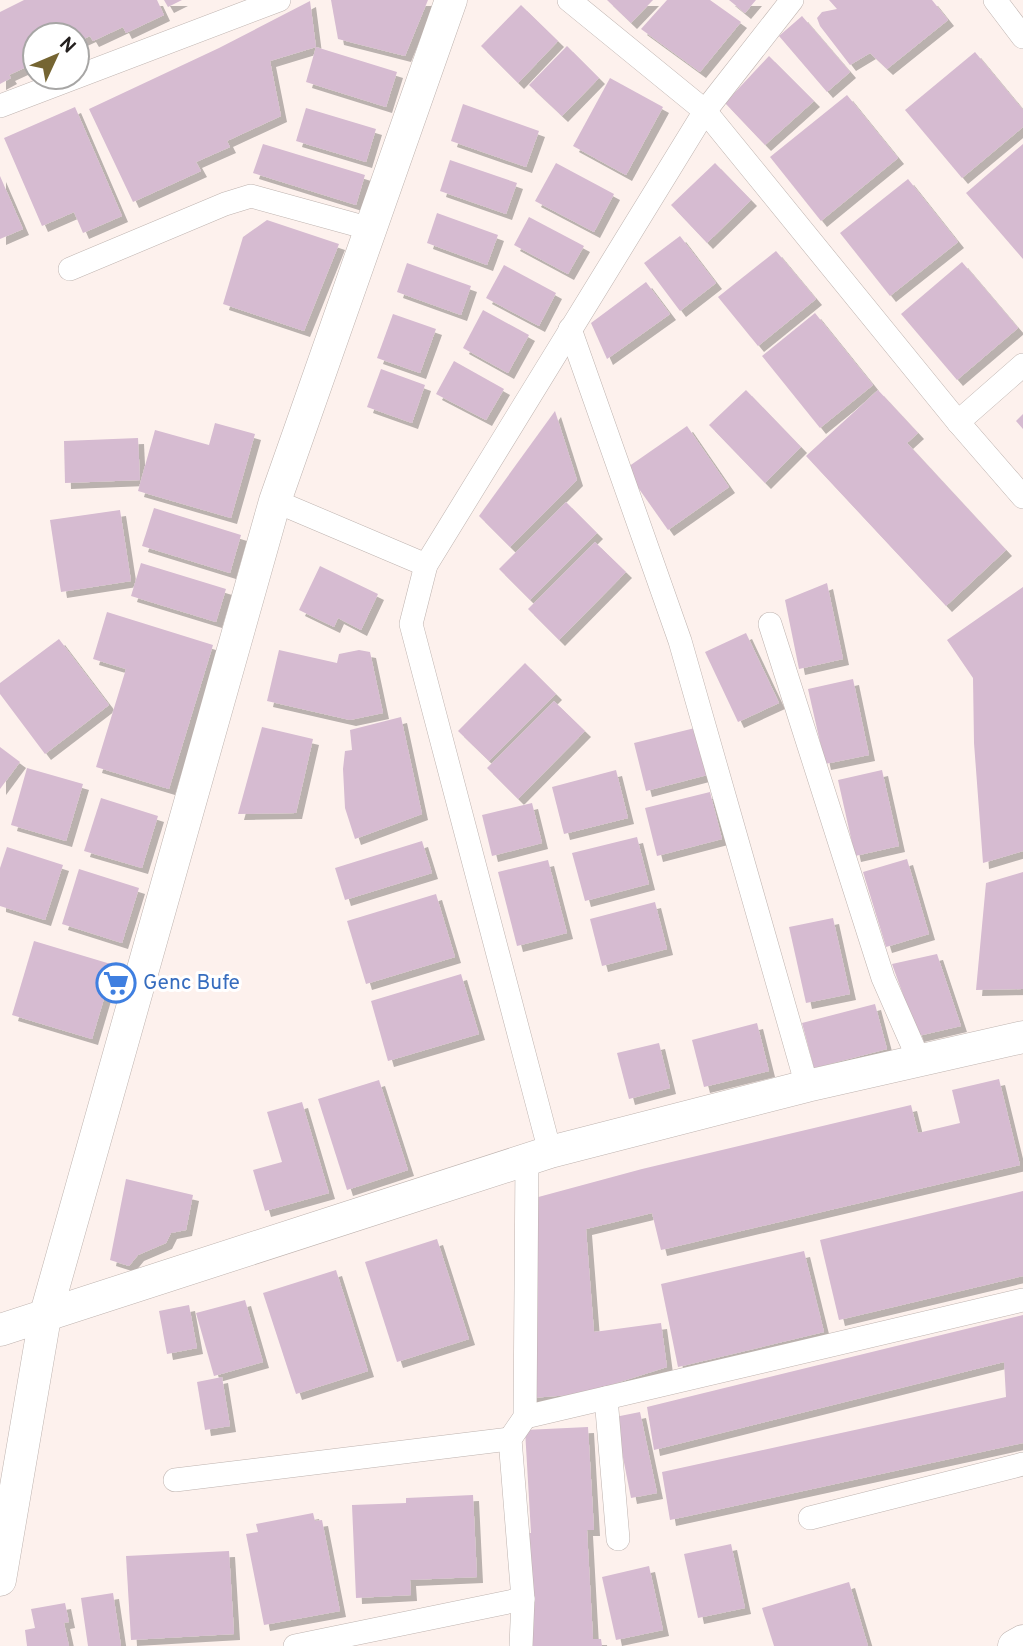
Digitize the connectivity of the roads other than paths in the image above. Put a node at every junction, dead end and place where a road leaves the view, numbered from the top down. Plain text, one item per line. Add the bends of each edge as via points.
1 (279, 0) edge
2 (451, 0) edge
3 (569, 0) edge
4 (792, 0) edge
5 (995, 0) edge
6 (1023, 37) edge
7 (0, 107) edge
8 (705, 111) junction
9 (371, 229) junction
10 (70, 269) dead end
11 (570, 329) junction
12 (1023, 365) edge
13 (958, 422) junction
14 (1023, 497) edge
15 (275, 501) junction
16 (426, 565) junction
17 (770, 624) dead end
18 (1023, 1037) edge
19 (919, 1060) junction
20 (807, 1086) junction
21 (538, 1155) junction
22 (1023, 1300) edge
23 (45, 1317) junction
24 (0, 1330) edge
25 (606, 1398) junction
26 (524, 1417) junction
27 (510, 1439) junction
28 (1023, 1464) edge
29 (175, 1480) dead end
30 (810, 1518) dead end
31 (618, 1539) dead end
32 (0, 1580) edge
33 (523, 1599) junction
34 (1023, 1641) edge
35 (295, 1646) edge
36 (521, 1646) edge
37 (1014, 1646) edge

1 - 7 street
2 - 9 main road
3 - 8 street
4 - 8 street
5 - 6 street
8 - 11 street
8 - 13 street
9 - 10 street via 251,196
9 - 15 main road
11 - 16 street
11 - 20 street via 680,641
12 - 13 street
13 - 14 street
15 - 16 street
15 - 23 main road
16 - 21 street via 411,624
17 - 19 street via 883,978
18 - 19 main road
19 - 20 main road
20 - 21 main road
21 - 23 main road
21 - 26 street
22 - 25 street
23 - 24 main road
23 - 32 main road
25 - 26 street
25 - 31 street
26 - 27 street
27 - 29 street
27 - 33 street
28 - 30 street
33 - 35 street
33 - 36 street
34 - 37 main road

